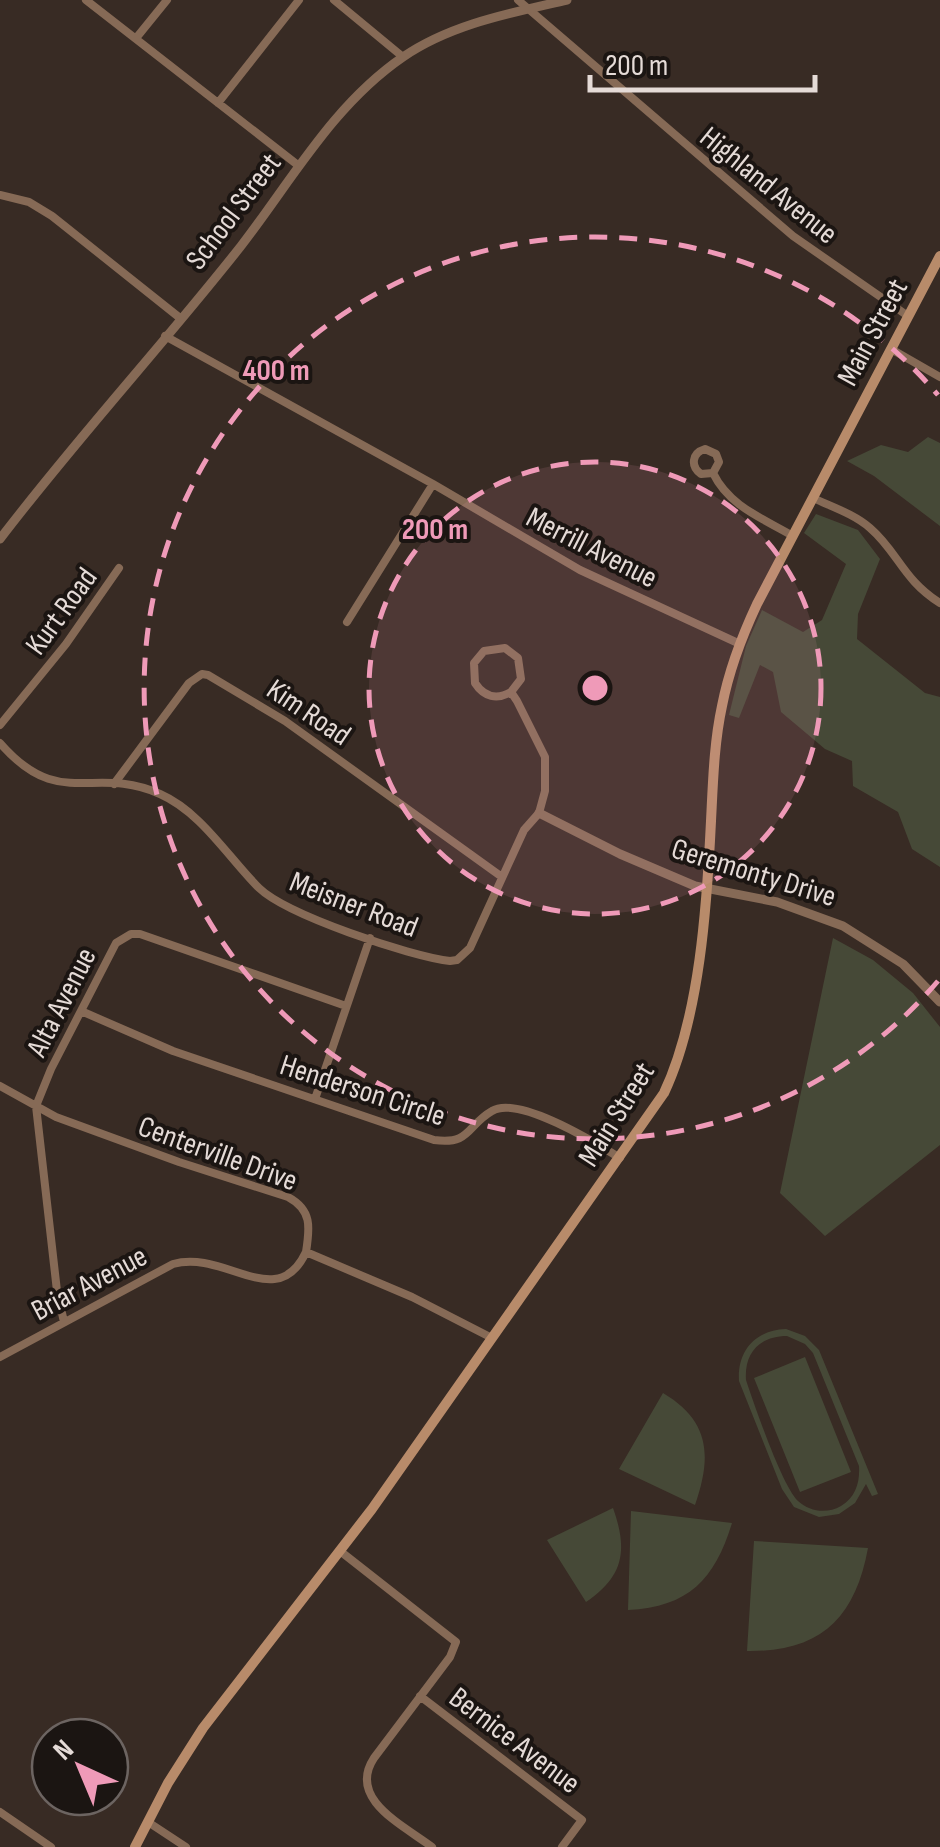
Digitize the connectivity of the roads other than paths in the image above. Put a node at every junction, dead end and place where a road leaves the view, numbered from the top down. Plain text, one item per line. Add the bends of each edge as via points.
1 (86, 0) edge
2 (166, 0) edge
3 (298, 0) edge
4 (334, 0) edge
5 (518, 0) edge
6 (567, 0) edge
7 (526, 10) junction
8 (137, 37) junction
9 (403, 57) junction
10 (218, 102) junction
11 (299, 166) junction
12 (0, 195) edge
13 (940, 256) edge
14 (908, 316) junction
15 (180, 318) junction
16 (165, 336) junction
17 (891, 349) junction
18 (940, 377) edge
19 (713, 473) dead end
20 (434, 484) junction
21 (813, 498) junction
22 (793, 536) junction
23 (0, 538) edge
24 (120, 568) dead end
25 (940, 603) edge
26 (347, 622) dead end
27 (740, 644) junction
28 (511, 692) junction
29 (0, 726) edge
30 (0, 743) edge
31 (114, 784) junction
32 (539, 812) junction
33 (502, 877) junction
34 (706, 888) junction
35 (370, 938) junction
36 (940, 1002) edge
37 (346, 1006) junction
38 (80, 1011) junction
39 (0, 1086) edge
40 (315, 1099) junction
41 (36, 1106) junction
42 (620, 1158) junction
43 (306, 1252) junction
44 (64, 1322) junction
45 (492, 1338) junction
46 (0, 1357) edge
47 (340, 1551) junction
48 (420, 1696) junction
49 (0, 1812) edge
50 (148, 1822) junction
51 (51, 1847) edge
52 (135, 1847) edge
53 (186, 1847) edge
54 (432, 1847) edge
55 (562, 1847) edge

1 - 8 street
2 - 8 street
3 - 10 street
4 - 9 street
5 - 7 street, Highland Avenue
6 - 7 street, School Street
7 - 9 street, School Street via 451,32
7 - 14 street, Highland Avenue via 793,236
8 - 10 street
9 - 11 street, School Street via 356,97
10 - 11 street
11 - 15 street, School Street
12 - 15 street via 52,216
13 - 14 main road, Main Street
14 - 17 main road, Main Street
15 - 16 street, School Street
16 - 20 street, Merrill Avenue
16 - 23 street, School Street
17 - 18 street
17 - 21 main road, Main Street
19 - 22 street via 734,502
20 - 26 street
20 - 27 street, Merrill Avenue via 580,570
21 - 22 main road, Main Street
21 - 25 street via 873,530 909,579
22 - 27 main road, Main Street
24 - 29 street, Kurt Road
27 - 34 main road, Main Street via 716,738
28 - 28 street via 491,696 474,683 474,662 484,650 505,648 518,658 521,679
28 - 32 street via 547,764
30 - 31 street, Meisner Road via 46,780
31 - 33 street, Kim Road via 190,683 208,675 286,721
31 - 35 street, Meisner Road via 148,790 179,806 280,904
32 - 33 street, Meisner Road
32 - 34 street, Geremonty Drive
33 - 35 street, Meisner Road via 476,938 457,960
34 - 36 street, Geremonty Drive via 776,902 843,926 903,964
34 - 42 main road, Main Street via 680,1054 664,1093
35 - 37 street
37 - 38 street, Alta Avenue via 131,934 116,943
37 - 40 street
38 - 40 street, Henderson Circle
38 - 41 street, Alta Avenue
39 - 41 street, Centerville Drive
40 - 42 street, Henderson Circle via 451,1142 468,1136 492,1110 510,1106
41 - 43 street, Centerville Drive via 296,1201 308,1218
41 - 44 street
42 - 45 main road, Main Street
43 - 44 street, Briar Avenue via 278,1280 204,1261 178,1262
43 - 45 street
44 - 46 street, Briar Avenue
45 - 47 main road, Main Street
47 - 48 street via 455,1640
47 - 50 main road, Main Street via 203,1728
48 - 54 street via 374,1758 365,1782 374,1802
48 - 55 street, Bernice Avenue via 582,1820
49 - 51 street
50 - 52 main road, Main Street
50 - 53 street

